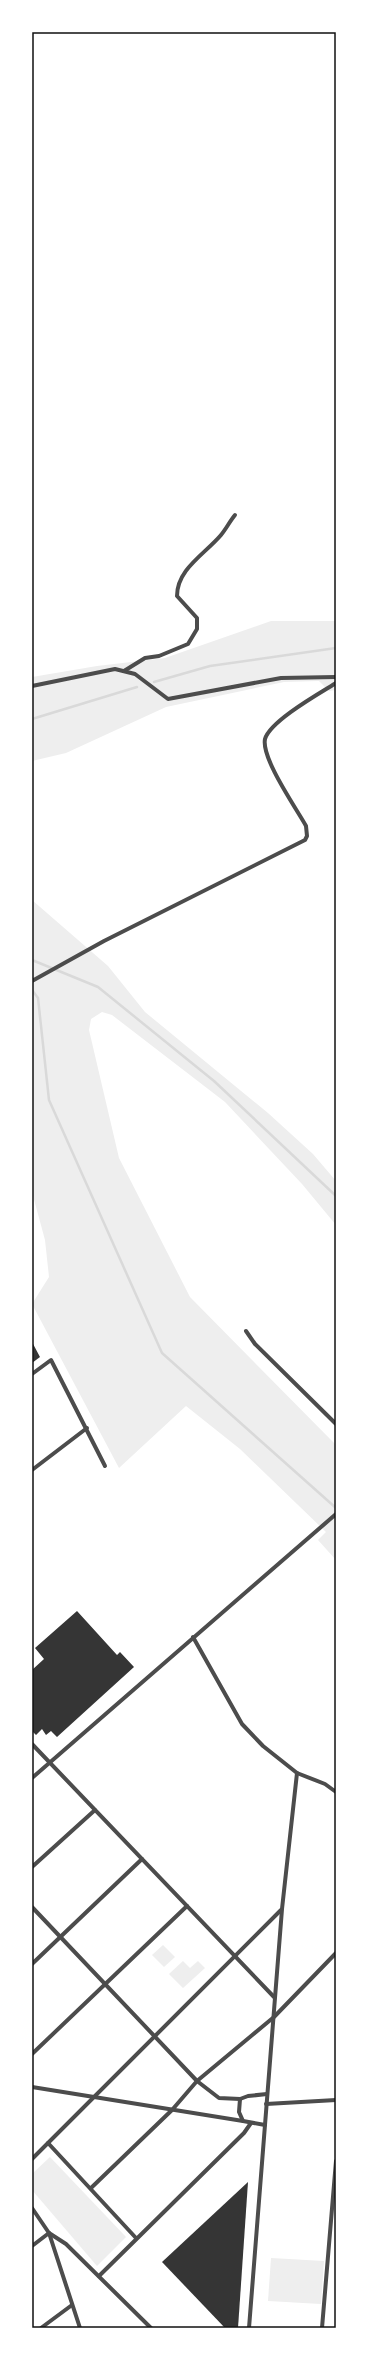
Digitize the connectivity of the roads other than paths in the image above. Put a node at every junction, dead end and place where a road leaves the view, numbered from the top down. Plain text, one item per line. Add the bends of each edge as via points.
1 (235, 515) dead end
2 (124, 671) junction
3 (336, 677) edge
4 (336, 682) edge
5 (32, 686) edge
6 (32, 981) edge
7 (246, 1331) dead end
8 (32, 1374) edge
9 (336, 1424) edge
10 (87, 1428) junction
11 (105, 1466) dead end
12 (32, 1470) edge
13 (336, 1514) edge
14 (193, 1637) junction
15 (32, 1744) edge
16 (49, 1762) junction
17 (297, 1773) junction
18 (32, 1778) edge
19 (336, 1792) edge
20 (94, 1810) junction
21 (142, 1859) junction
22 (32, 1867) edge
23 (187, 1906) junction
24 (32, 1908) edge
25 (282, 1910) junction
26 (60, 1937) junction
27 (336, 1953) edge
28 (235, 1958) junction
29 (32, 1964) edge
30 (105, 1984) junction
31 (274, 1997) junction
32 (274, 2017) junction
33 (154, 2037) junction
34 (32, 2054) edge
35 (197, 2081) junction
36 (32, 2087) edge
37 (267, 2094) junction
38 (94, 2097) junction
39 (240, 2099) junction
40 (336, 2100) edge
41 (266, 2104) junction
42 (172, 2110) junction
43 (242, 2121) junction
44 (251, 2123) junction
45 (265, 2126) junction
46 (48, 2143) junction
47 (32, 2159) edge
48 (336, 2161) edge
49 (91, 2188) junction
50 (32, 2208) edge
51 (49, 2233) junction
52 (136, 2238) junction
53 (32, 2246) edge
54 (99, 2276) junction
55 (72, 2306) junction
56 (42, 2328) edge
57 (80, 2328) edge
58 (149, 2328) edge
59 (249, 2328) edge
60 (322, 2328) edge

1 - 2 street via 221,535 182,576 177,588 177,596 197,618 197,629 188,644 159,656 145,658
2 - 3 street via 135,674 168,699 281,678
2 - 5 street via 115,669
4 - 6 street via 297,706 269,732 266,738 267,756 306,826 305,840 104,941
7 - 9 street via 255,1344
8 - 10 street via 50,1360
10 - 11 street
10 - 12 street
13 - 14 street
14 - 16 street
14 - 17 street via 242,1724 263,1746
15 - 16 street
16 - 18 street
16 - 20 street
17 - 19 street via 325,1784
17 - 25 street
20 - 21 street
20 - 22 street
21 - 23 street
21 - 26 street
23 - 28 street
23 - 30 street
24 - 26 street
25 - 28 street
25 - 31 street
26 - 29 street
26 - 30 street
27 - 32 street
28 - 31 street
28 - 33 street
30 - 33 street
30 - 34 street
31 - 32 street
32 - 35 street
32 - 37 street
33 - 35 street
33 - 38 street
35 - 39 street via 219,2098
35 - 42 street
36 - 38 street
37 - 39 street
37 - 41 street
38 - 42 street
38 - 46 street
39 - 43 street via 239,2112
40 - 41 street
41 - 45 street
42 - 43 street
42 - 49 street
43 - 44 street
44 - 45 street
44 - 52 street via 244,2133
45 - 59 street
46 - 47 street
46 - 49 street
48 - 60 street
49 - 52 street
50 - 51 street
51 - 53 street
51 - 54 street via 66,2244
51 - 55 street
52 - 54 street
54 - 58 street
55 - 56 street
55 - 57 street

